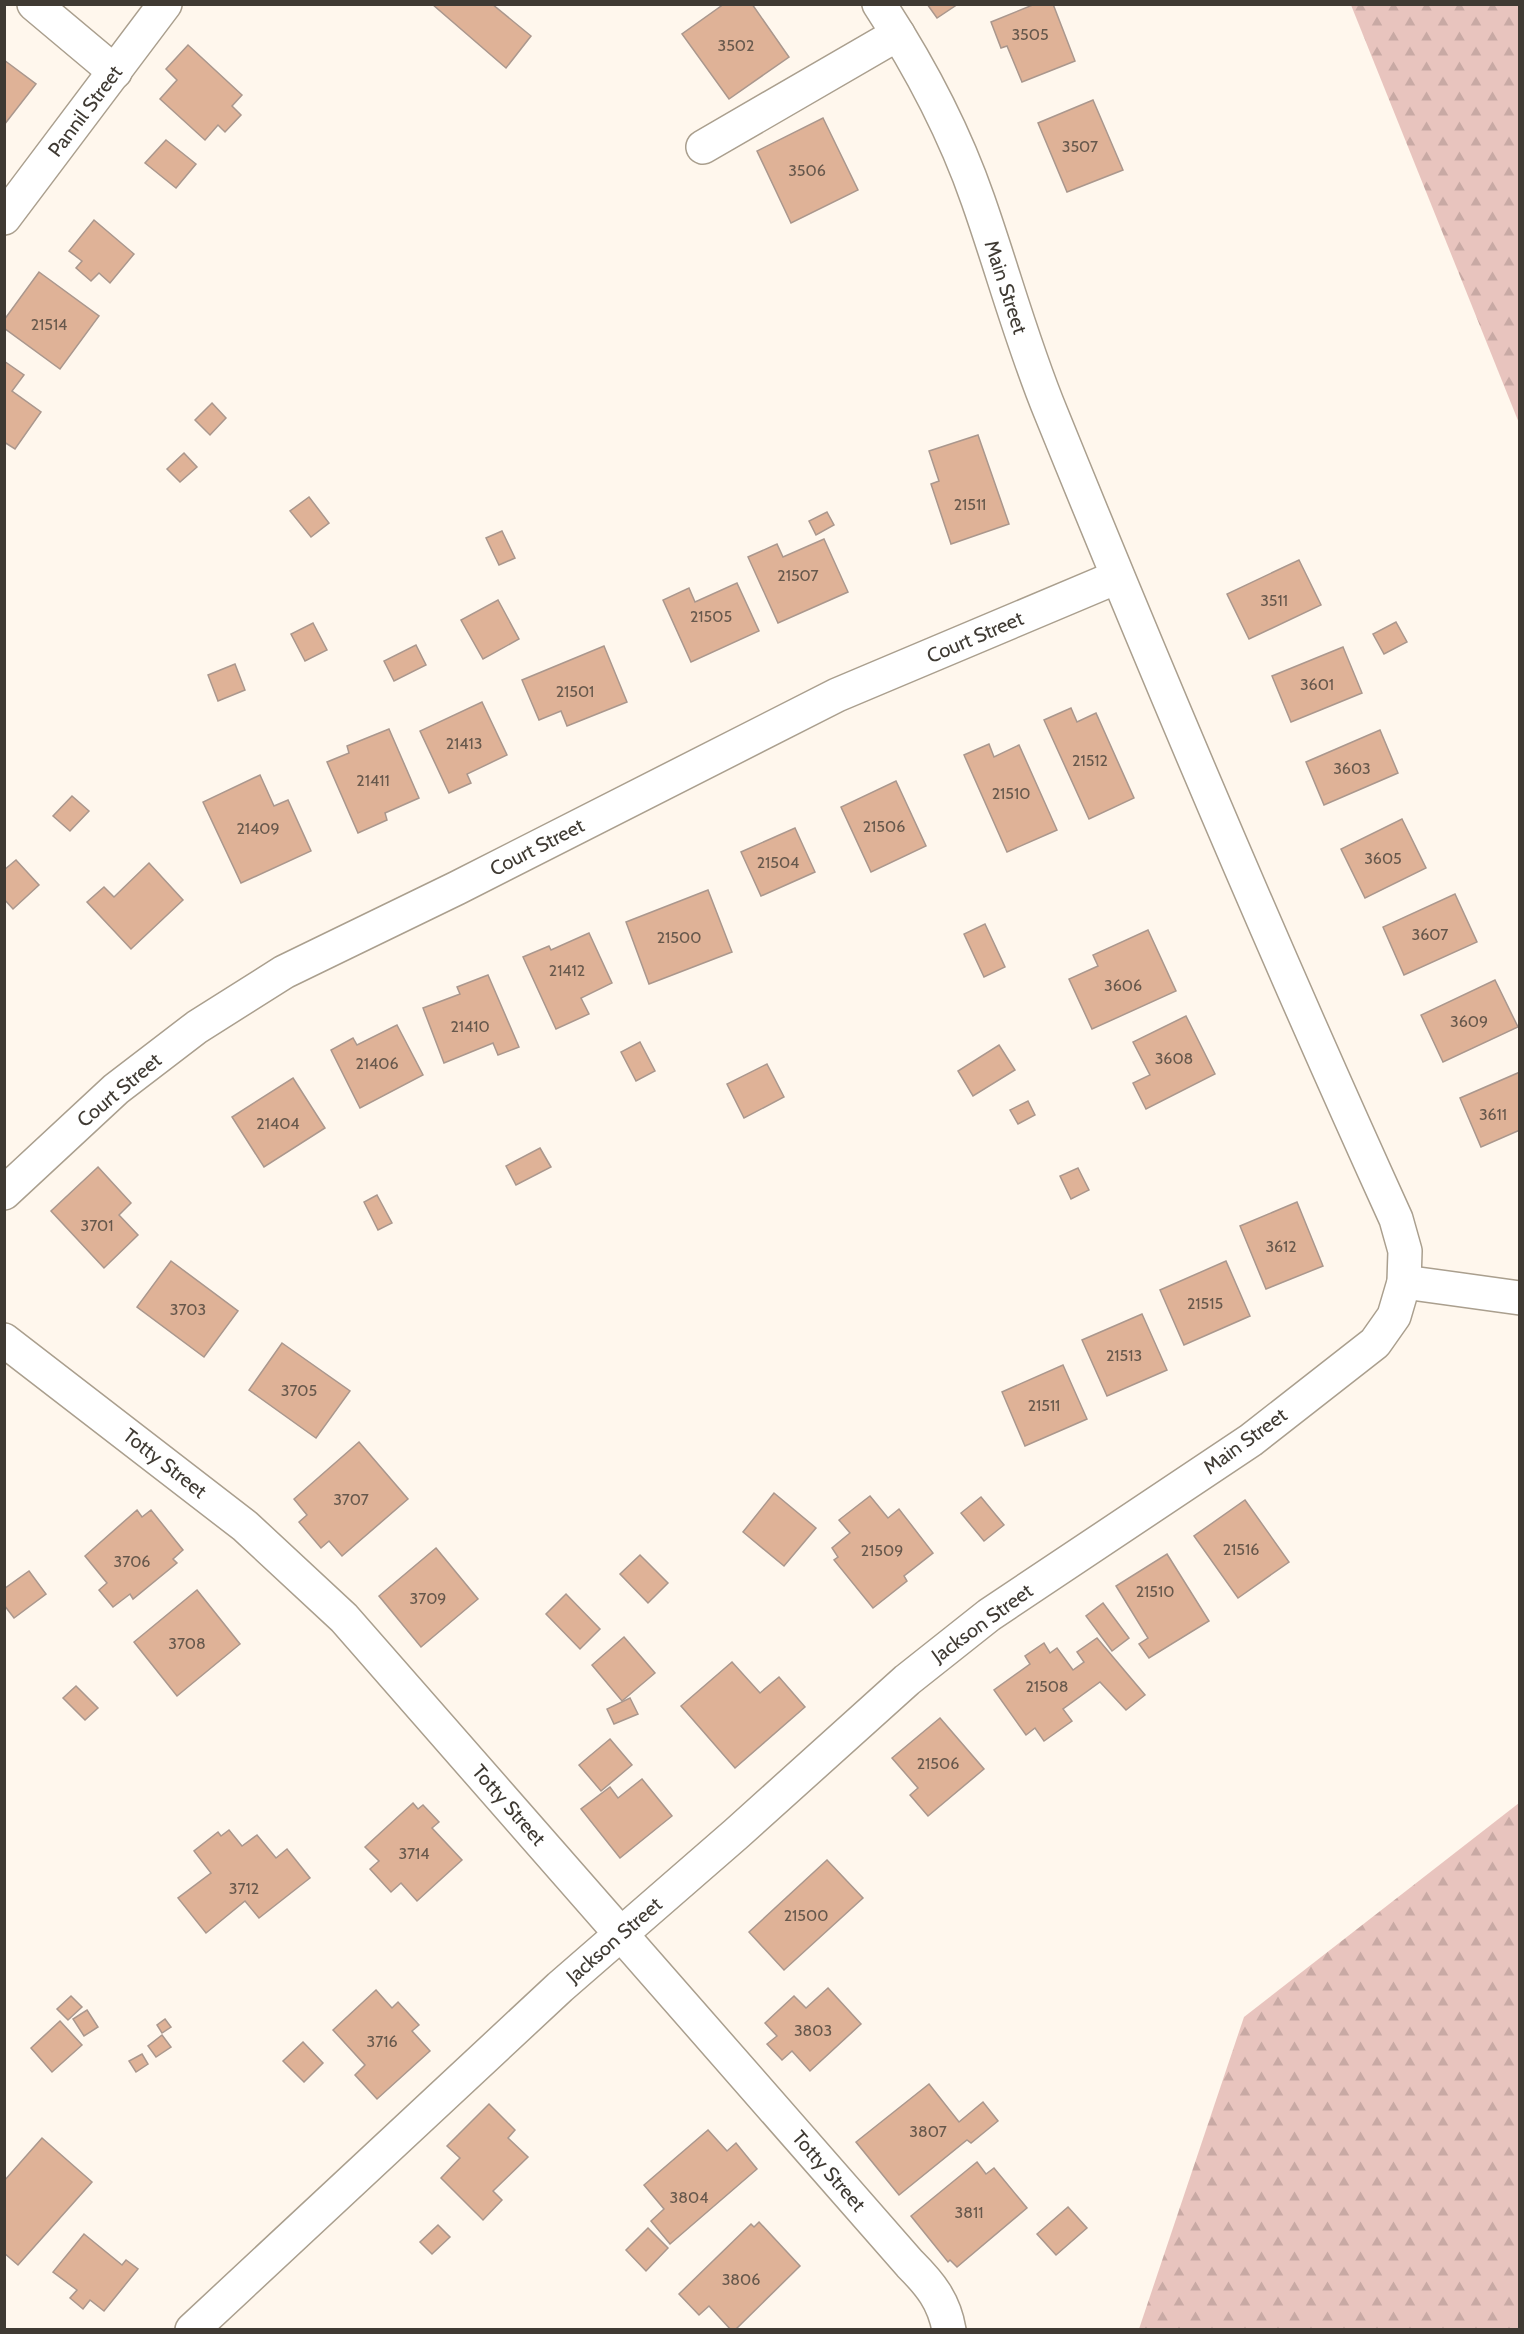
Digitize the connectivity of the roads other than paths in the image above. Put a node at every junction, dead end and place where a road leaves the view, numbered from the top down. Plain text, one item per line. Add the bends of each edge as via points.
1 (34, 4) edge
2 (165, 4) edge
3 (879, 4) edge
4 (898, 34) junction
5 (115, 72) junction
6 (703, 147) dead end
7 (4, 218) edge
8 (1117, 577) junction
9 (4, 1193) edge
10 (1404, 1282) junction
11 (1520, 1298) edge
12 (4, 1340) edge
13 (1054, 1571) joint
14 (622, 1933) junction
15 (192, 2330) edge
16 (949, 2330) edge

1 - 5 street
2 - 5 street, Pannil Street
3 - 4 street, Main Street
4 - 6 street
4 - 8 street, Main Street via 939,107 977,197 1028,358
5 - 7 street, Pannil Street
8 - 9 street, Court Street via 837,694 284,972 197,1027 116,1089
8 - 10 street, Main Street via 1311,1033 1396,1219 1405,1251
10 - 11 street
10 - 13 street, Main Street via 1394,1316 1375,1343 1251,1440
12 - 14 street, Totty Street via 245,1526 344,1618
13 - 14 street, Jackson Street via 989,1615 907,1680
14 - 15 street, Jackson Street
14 - 16 street, Totty Street via 932,2286 947,2314

